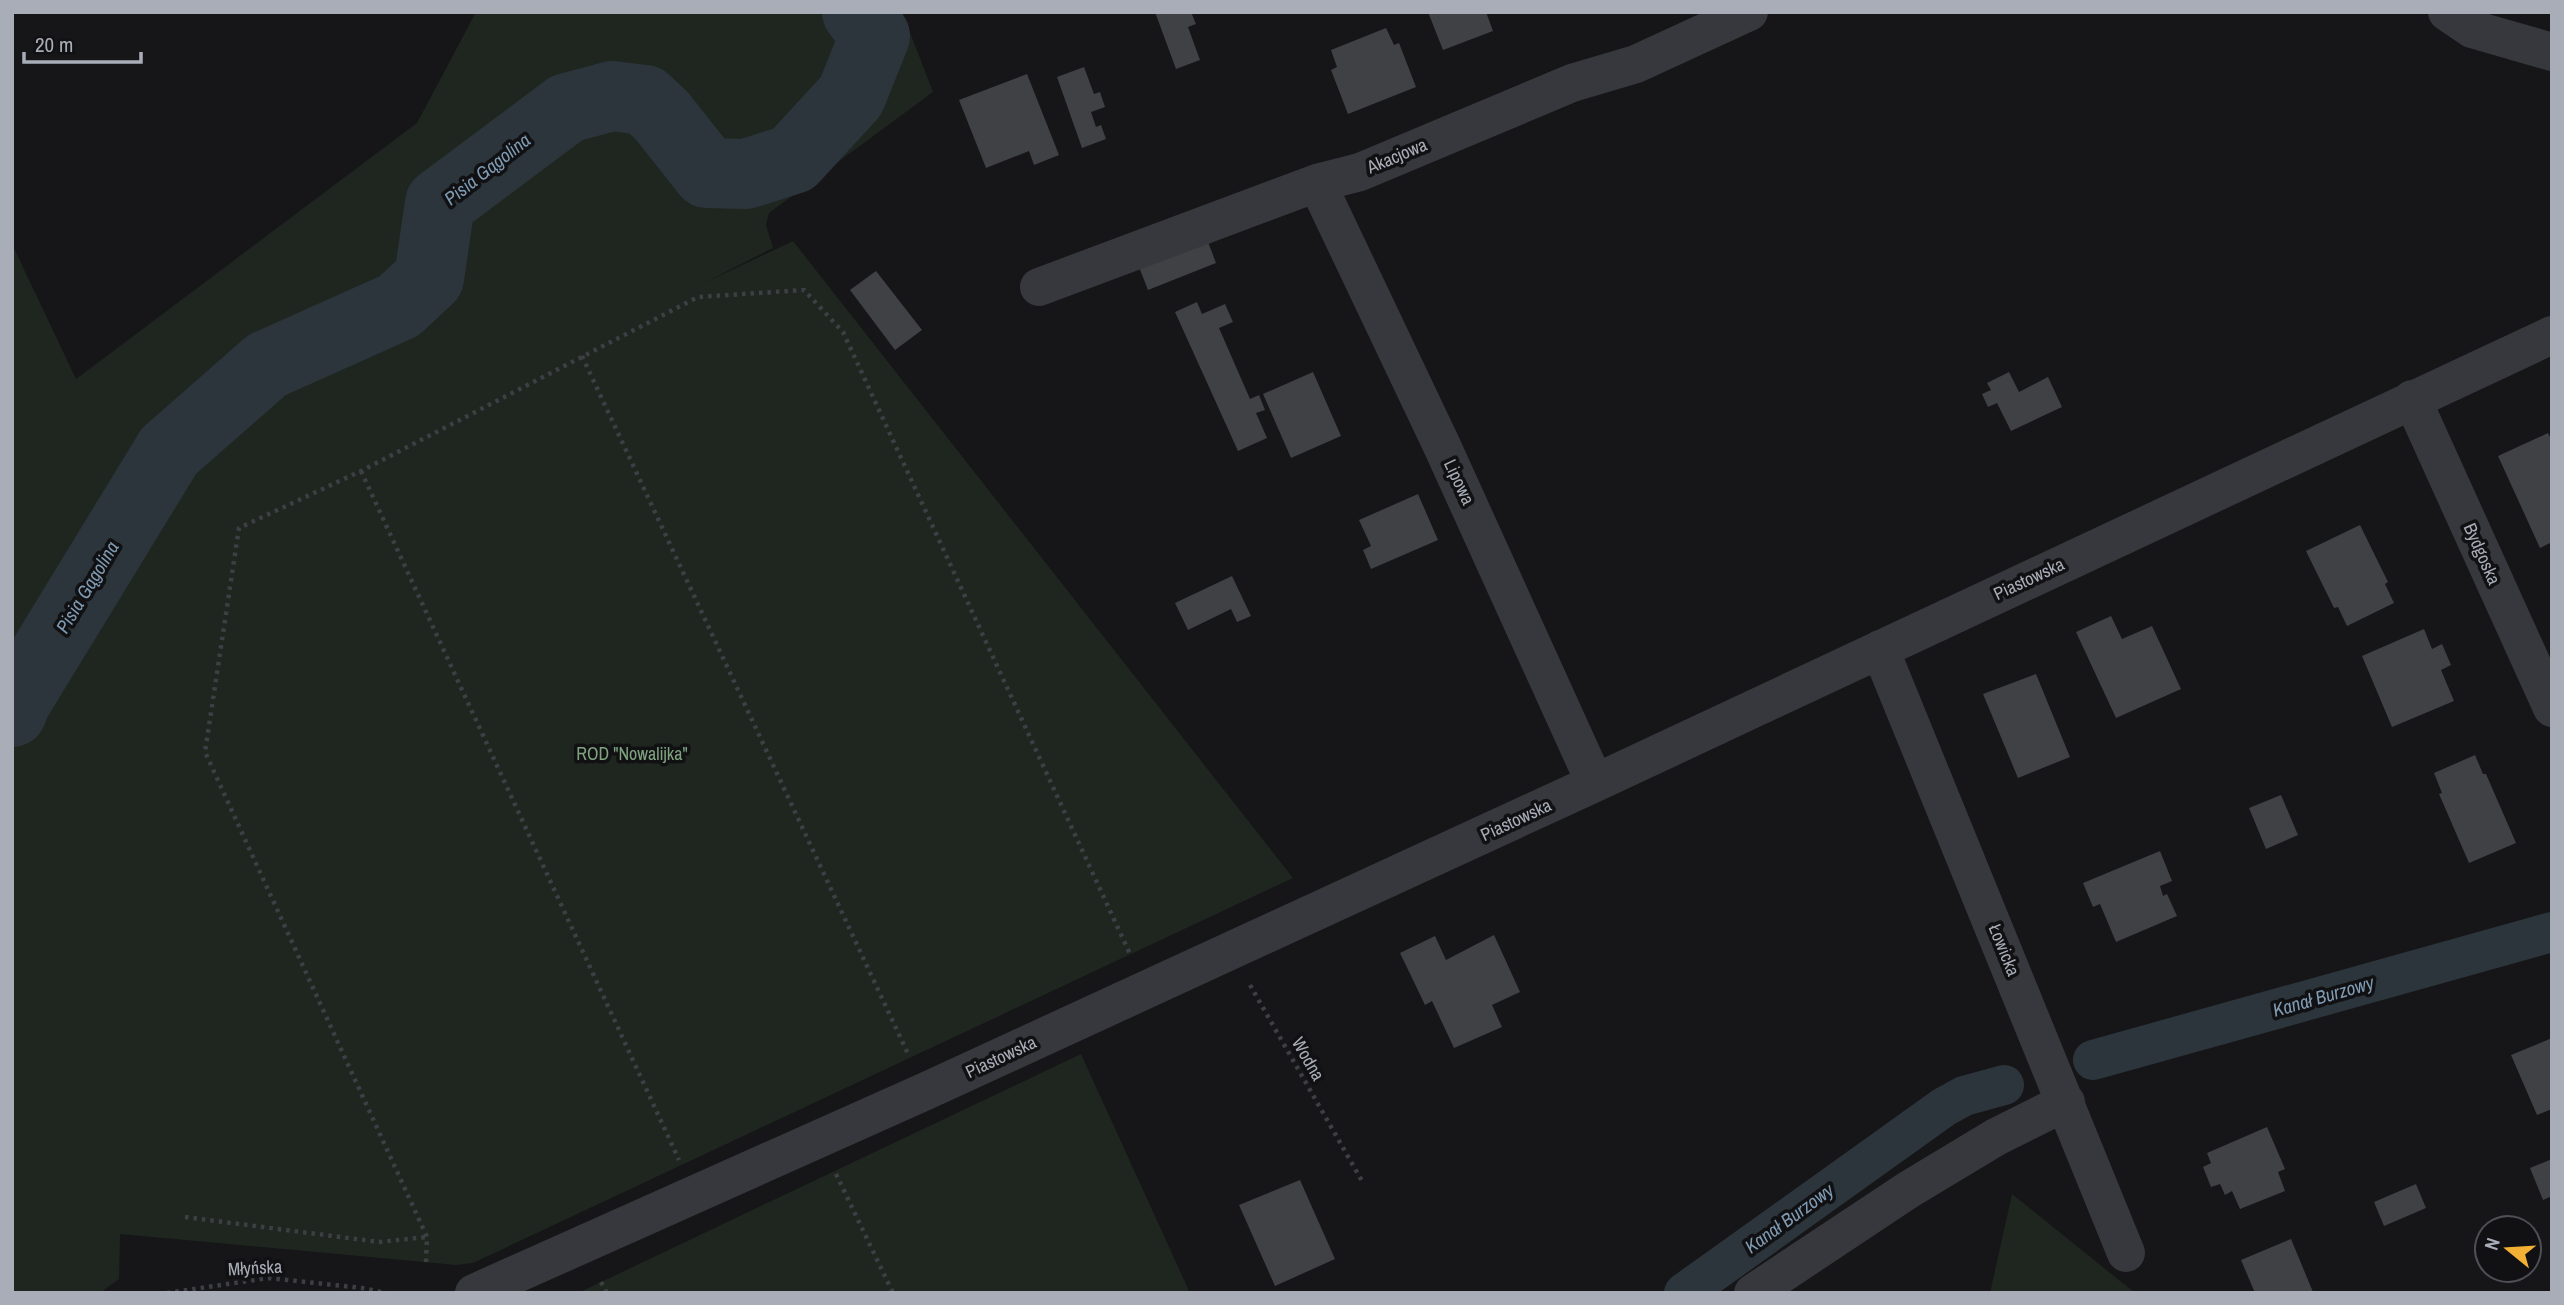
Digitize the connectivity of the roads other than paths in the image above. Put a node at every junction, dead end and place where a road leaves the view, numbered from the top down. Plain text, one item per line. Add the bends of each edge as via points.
1 (1749, 12) edge
2 (2446, 12) edge
3 (2552, 52) edge
4 (1317, 183) junction
5 (1040, 287) dead end
6 (2552, 335) edge
7 (2413, 399) junction
8 (1880, 649) junction
9 (2552, 708) edge
10 (1595, 783) junction
11 (2066, 1102) junction
12 (2126, 1253) dead end
13 (474, 1293) edge
14 (1753, 1293) edge

1 - 4 street, Akacjowa via 1636,64 1572,83 1360,172
2 - 3 street via 2472,29
4 - 5 street, Akacjowa
4 - 10 street, Lipowa
6 - 7 street, Piastowska
7 - 8 street, Piastowska
7 - 9 street, Bydgoska
8 - 10 street, Piastowska
8 - 11 street, Łowicka
10 - 13 street, Piastowska
11 - 12 street, Łowicka
11 - 14 street via 1908,1190

